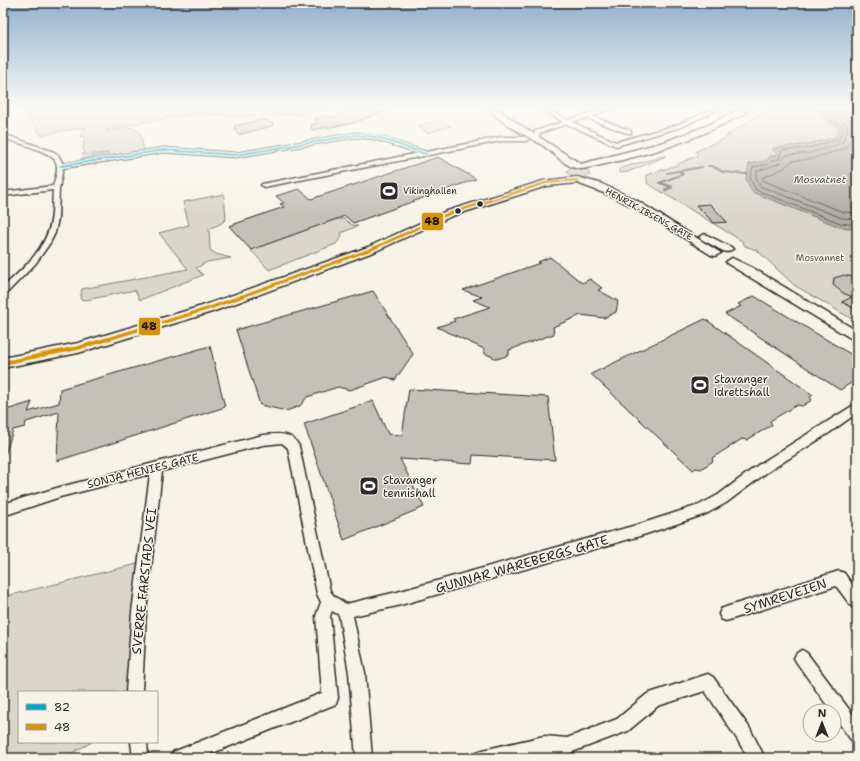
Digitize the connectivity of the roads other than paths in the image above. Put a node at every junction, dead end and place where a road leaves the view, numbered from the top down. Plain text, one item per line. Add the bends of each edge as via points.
1 (25, 144) edge
2 (305, 144) edge
3 (396, 144) edge
4 (479, 144) edge
5 (533, 144) edge
6 (544, 144) edge
7 (668, 144) edge
8 (682, 144) edge
9 (551, 148) junction
10 (427, 154) junction
11 (613, 159) junction
12 (61, 166) junction
13 (580, 166) junction
14 (562, 168) junction
15 (595, 174) junction
16 (578, 180) junction
17 (264, 185) dead end
18 (533, 187) junction
19 (56, 188) junction
20 (3, 194) edge
21 (615, 195) junction
22 (733, 255) junction
23 (3, 292) edge
24 (857, 330) edge
25 (857, 337) edge
26 (3, 355) edge
27 (3, 363) edge
28 (857, 407) edge
29 (156, 469) junction
30 (3, 510) edge
31 (329, 601) junction
32 (857, 602) edge
33 (345, 611) junction
34 (726, 614) dead end
35 (802, 658) dead end
36 (134, 691) edge
37 (857, 734) edge
38 (546, 751) edge
39 (179, 758) edge
40 (364, 758) edge
41 (483, 758) edge
42 (757, 758) edge

1 - 12 street via 52,153 58,158
2 - 12 street via 236,155 164,150
3 - 10 street
4 - 10 street
5 - 14 main road via 552,157
6 - 9 main road
7 - 11 main road
8 - 15 main road via 614,165
9 - 11 main road via 578,161
9 - 13 main road, HENRIK IBSENS GATE via 562,158
10 - 17 street
11 - 13 main road
12 - 19 street
13 - 14 main road
13 - 15 main road, HENRIK IBSENS GATE via 591,169
14 - 16 main road via 567,177
14 - 26 main road via 461,203 337,256 232,293 105,331
15 - 16 main road via 590,180
15 - 22 main road, HENRIK IBSENS GATE
16 - 18 main road via 552,182
16 - 21 main road, HENRIK IBSENS GATE
18 - 21 main road via 579,185
18 - 27 main road via 448,214 372,249 207,309 78,348
19 - 20 street
19 - 23 street via 54,225 49,238 28,269
21 - 22 main road, HENRIK IBSENS GATE via 715,253 717,250
22 - 24 main road, HENRIK IBSENS GATE
22 - 25 main road, HENRIK IBSENS GATE via 750,271
28 - 33 street, GUNNAR WAREBERGS GATE via 702,510 443,586
29 - 30 street, SONJA HENIES GATE via 60,492
29 - 31 street, SONJA HENIES GATE via 263,440 284,438 292,446 318,572 324,594
29 - 36 street, SVERRE FARSTADS VEI via 139,612
31 - 33 street
31 - 39 street via 323,616 330,698
32 - 34 street, SYMREVEIEN via 839,578
33 - 40 street via 357,673
35 - 37 street
38 - 41 street
38 - 42 street via 615,728 653,700 708,682

